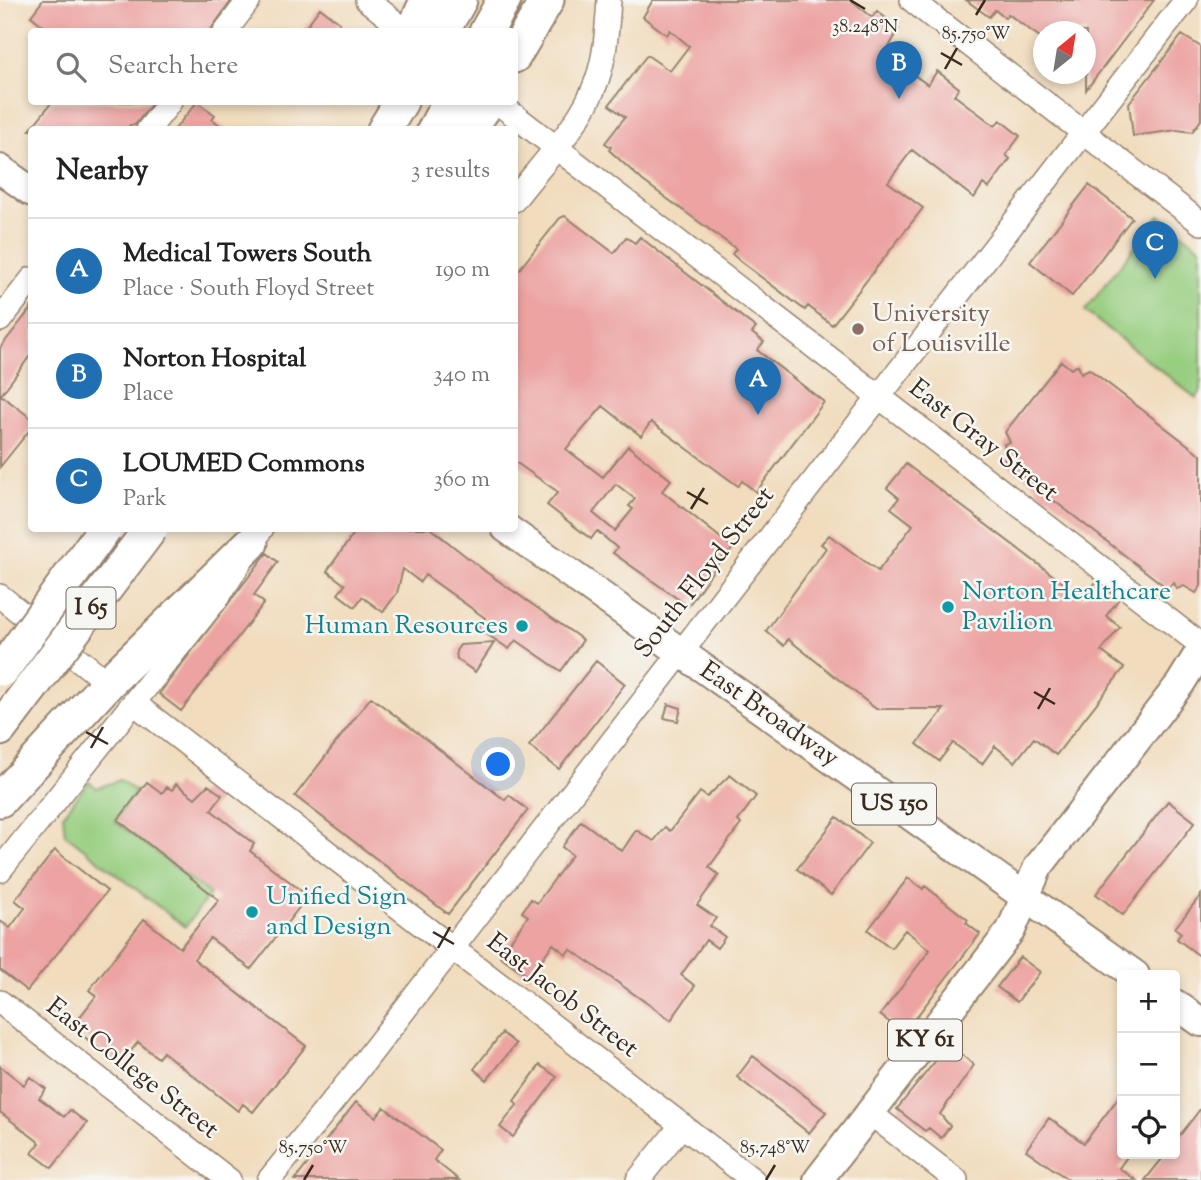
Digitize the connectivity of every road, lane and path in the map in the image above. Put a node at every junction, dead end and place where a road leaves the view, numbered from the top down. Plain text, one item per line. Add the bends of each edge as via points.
1 (249, 0) edge
2 (367, 0) edge
3 (427, 0) edge
4 (460, 0) edge
5 (504, 0) edge
6 (547, 0) edge
7 (609, 0) edge
8 (912, 0) edge
9 (1186, 0) edge
10 (228, 28) edge
11 (402, 28) edge
12 (415, 28) edge
13 (444, 28) edge
14 (488, 28) edge
15 (518, 49) edge
16 (168, 105) edge
17 (375, 105) edge
18 (399, 105) edge
19 (447, 105) edge
20 (486, 105) edge
21 (502, 105) edge
22 (151, 126) edge
23 (364, 126) edge
24 (386, 126) edge
25 (436, 126) edge
26 (472, 126) edge
27 (1083, 132) junction
28 (555, 146) junction
29 (0, 169) edge
30 (28, 189) edge
31 (518, 195) edge
32 (1201, 223) edge
33 (28, 284) edge
34 (0, 320) edge
35 (878, 396) junction
36 (102, 532) edge
37 (148, 532) edge
38 (512, 532) edge
39 (256, 536) edge
40 (0, 596) edge
41 (1201, 645) edge
42 (1201, 650) edge
43 (679, 652) junction
44 (1, 671) edge
45 (108, 683) junction
46 (135, 704) junction
47 (0, 729) edge
48 (0, 800) edge
49 (0, 870) edge
50 (1025, 897) junction
51 (453, 948) junction
52 (1128, 970) edge
53 (0, 1002) edge
54 (1180, 1007) edge
55 (1201, 1022) edge
56 (870, 1113) junction
57 (682, 1125) junction
58 (229, 1180) edge
59 (269, 1180) edge
60 (638, 1180) edge
61 (753, 1180) edge
62 (818, 1180) edge
63 (956, 1180) edge

1 - 10 street
2 - 11 street
3 - 12 highway
4 - 13 highway
5 - 14 highway
6 - 15 highway
7 - 28 street via 597,81
8 - 27 street
9 - 27 street, South Floyd Street
16 - 22 street
17 - 23 highway
18 - 24 highway
19 - 25 highway
20 - 26 highway
21 - 28 street, East Gray Street
27 - 32 street
27 - 35 street, South Floyd Street
28 - 31 street
28 - 35 street, East Gray Street
29 - 30 main road
33 - 34 street
35 - 41 street, East Gray Street
35 - 43 street, South Floyd Street
36 - 44 highway, I 65, bridge
37 - 47 highway, I 65, bridge
38 - 43 main road, East Broadway / US 150
39 - 45 highway
39 - 46 street via 218,597
40 - 45 street
42 - 50 main road, KY 61 via 1180,684 1038,867
43 - 50 main road, East Broadway / US 150
43 - 51 street, South Floyd Street
45 - 48 highway
46 - 49 street
46 - 51 street, East Jacob Street
50 - 52 main road, East Broadway / US 150
50 - 56 main road, KY 61 via 1011,930
51 - 57 street, East Jacob Street
51 - 59 street, South Floyd Street
53 - 58 street, East College Street
54 - 55 main road
56 - 62 main road, KY 61
56 - 63 street
57 - 60 street
57 - 61 street, East Jacob Street

